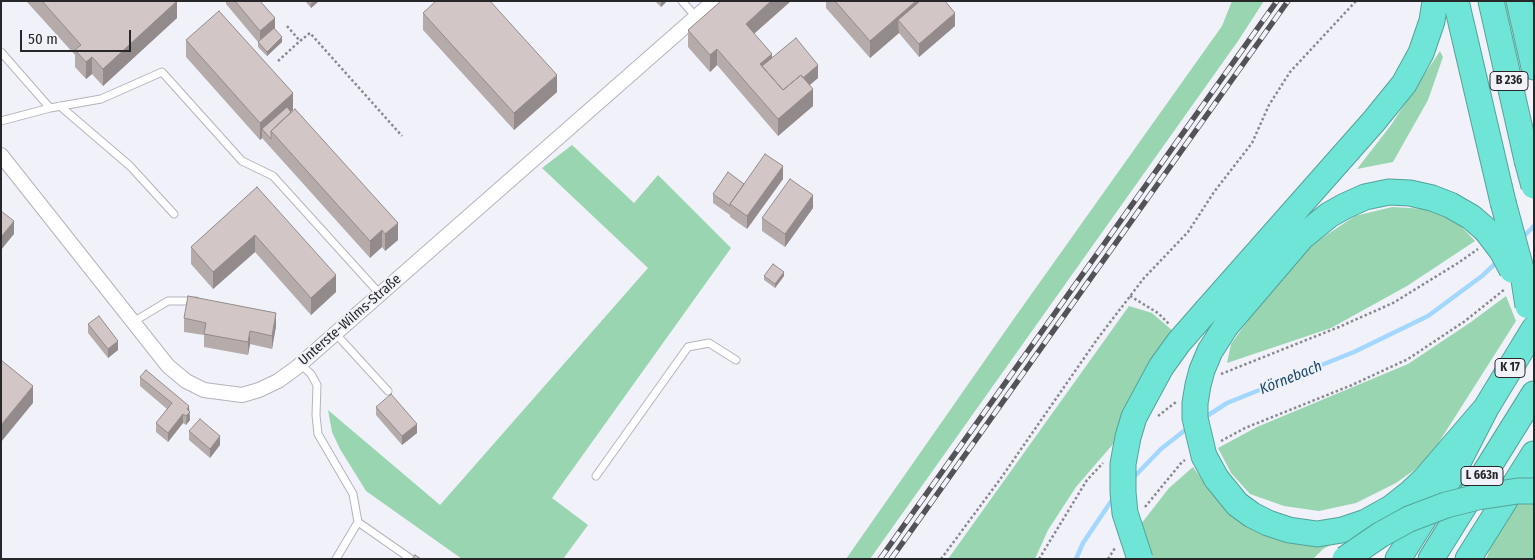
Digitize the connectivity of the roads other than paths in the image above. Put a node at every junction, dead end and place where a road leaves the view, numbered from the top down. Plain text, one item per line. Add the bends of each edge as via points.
1 (682, 1) edge
2 (714, 1) edge
3 (1491, 1) edge
4 (1519, 1) edge
5 (1442, 3) edge
6 (696, 17) junction
7 (1, 52) edge
8 (1534, 67) edge
9 (60, 106) junction
10 (50, 108) junction
11 (1, 121) edge
12 (1, 156) edge
13 (1534, 186) edge
14 (174, 214) dead end
15 (380, 294) junction
16 (203, 303) edge
17 (1532, 320) edge
18 (133, 322) junction
19 (335, 333) junction
20 (736, 360) dead end
21 (300, 364) junction
22 (388, 392) dead end
23 (1534, 394) edge
24 (1486, 408) junction
25 (1534, 454) edge
26 (596, 476) dead end
27 (1534, 491) edge
28 (358, 522) junction
29 (336, 559) edge
30 (411, 559) edge
31 (1140, 559) edge
32 (1345, 559) edge
33 (1398, 559) edge
34 (1431, 559) edge
35 (1468, 559) edge

1 - 6 lane
2 - 6 street, Unterste-Wilms-Straße
3 - 13 highway, B 236, bridge
4 - 8 highway, B 236
5 - 17 highway, bridge via 1503,202
5 - 31 highway, bridge via 1404,84 1179,342 1161,367 1134,417 1123,464 1125,513
6 - 15 street, Unterste-Wilms-Straße
7 - 10 lane
9 - 10 lane
9 - 14 lane via 130,166
9 - 15 lane via 101,99 162,72 242,160 273,176
10 - 11 lane
12 - 18 street, Unterste-Wilms-Straße
15 - 19 street, Unterste-Wilms-Straße
16 - 18 lane via 168,301
17 - 24 highway, K 17
17 - 24 highway, bridge via 1502,251 1483,239 1471,217 1450,205 1410,193 1389,192 1366,197 1329,215 1302,237 1226,326 1202,370 1195,418 1204,456 1216,478 1237,504 1268,523 1317,534 1366,522 1391,508 1426,478
18 - 21 street, Unterste-Wilms-Straße via 168,366 186,382 204,390 242,395 278,381
19 - 21 street, Unterste-Wilms-Straße
19 - 22 lane
20 - 26 lane via 709,343 688,347
21 - 28 lane via 311,374 316,385 318,434 353,494
23 - 34 highway, L 663n
24 - 33 highway, L 663n via 1452,474
25 - 35 highway
27 - 32 highway, bridge via 1478,497 1446,505 1409,519
28 - 29 lane
28 - 30 lane

